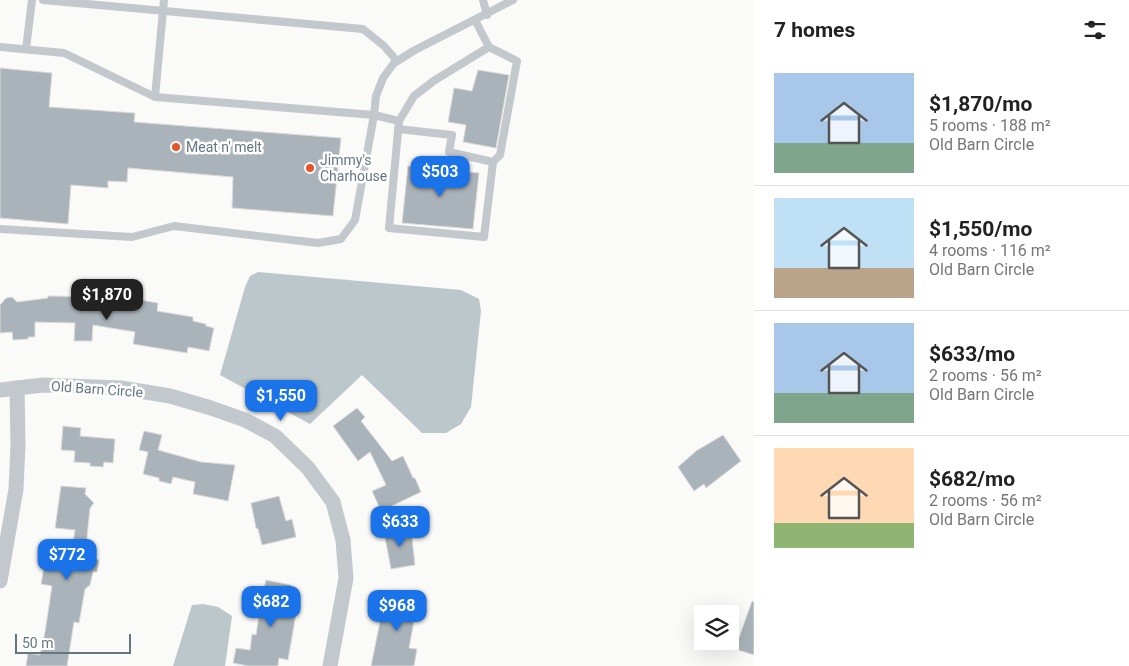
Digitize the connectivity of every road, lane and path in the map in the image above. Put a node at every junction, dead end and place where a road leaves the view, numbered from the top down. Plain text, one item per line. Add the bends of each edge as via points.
1 (32, 0) edge
2 (42, 0) edge
3 (164, 0) edge
4 (483, 0) edge
5 (513, 0) edge
6 (163, 10) junction
7 (487, 15) junction
8 (475, 20) junction
9 (0, 47) edge
10 (489, 47) junction
11 (26, 49) junction
12 (397, 61) junction
13 (155, 97) junction
14 (374, 115) junction
15 (398, 125) junction
16 (493, 162) junction
17 (0, 228) edge
18 (17, 388) junction
19 (0, 390) edge
20 (0, 581) edge
21 (330, 666) edge

1 - 11 lane
2 - 6 lane
3 - 6 lane
4 - 7 lane
5 - 7 lane
6 - 12 lane via 363,29
6 - 13 lane
7 - 8 lane
8 - 10 lane
8 - 12 lane
9 - 11 lane
10 - 15 lane via 414,96
10 - 16 lane via 517,60 500,155
11 - 13 lane via 64,53
12 - 14 lane via 383,78 376,96
13 - 14 lane
14 - 15 lane
14 - 17 lane via 356,220 341,238 318,243 174,226 132,237
15 - 16 lane via 452,135 449,152
15 - 16 lane via 389,228 484,237
18 - 19 street, Old Barn Circle
18 - 20 street via 16,489
18 - 21 street, Old Barn Circle via 43,385 120,388 170,396 245,420 275,436 308,468 332,502 343,540 346,578

